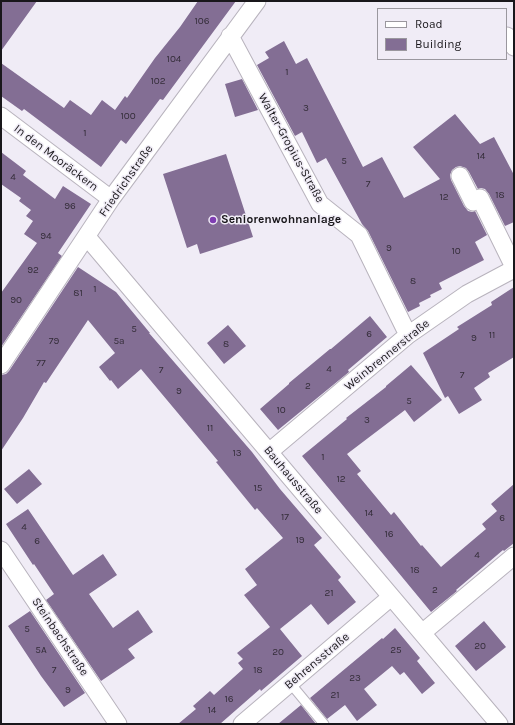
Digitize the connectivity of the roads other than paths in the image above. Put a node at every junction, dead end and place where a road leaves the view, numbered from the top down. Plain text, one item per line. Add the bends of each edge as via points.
1 (256, 1) edge
2 (230, 36) junction
3 (1, 116) edge
4 (460, 176) dead end
5 (111, 199) junction
6 (87, 236) junction
7 (514, 268) edge
8 (408, 335) junction
9 (1, 365) edge
10 (269, 452) junction
11 (1, 550) edge
12 (514, 556) edge
13 (392, 597) junction
14 (422, 633) junction
15 (290, 683) junction
16 (118, 724) edge
17 (242, 724) edge
18 (324, 724) edge
19 (499, 724) edge

1 - 2 street, Friedrichstraße
2 - 5 street, Friedrichstraße
2 - 8 street, Walter-Gropius-Straße via 320,204 359,235
3 - 5 street, In den Mooräckern
4 - 7 street via 473,202 480,198
5 - 6 street, Friedrichstraße
6 - 9 street, Friedrichstraße
6 - 10 street, Bauhausstraße
7 - 8 street, Weinbrennerstraße via 467,294
8 - 10 street, Weinbrennerstraße
10 - 13 street, Bauhausstraße
11 - 16 street, Steinbachstraße
12 - 14 street
13 - 14 street, Bauhausstraße
13 - 15 street, Behrensstraße
14 - 19 street, Bauhausstraße
15 - 17 street, Behrensstraße
15 - 18 lane

